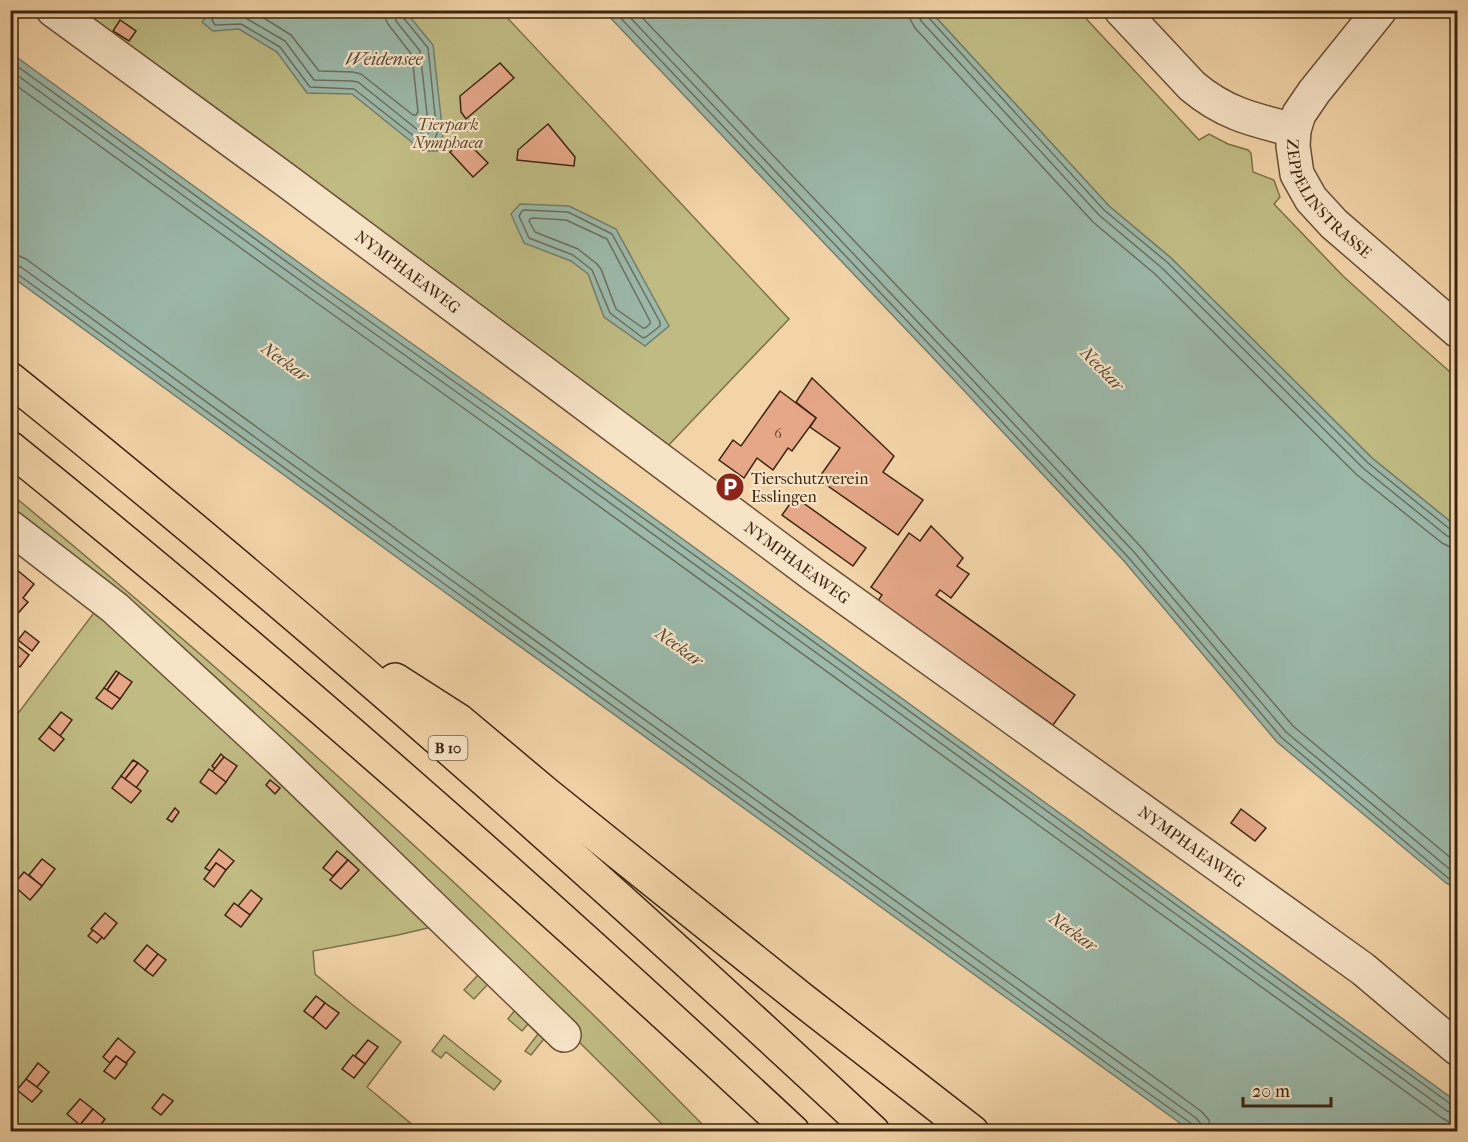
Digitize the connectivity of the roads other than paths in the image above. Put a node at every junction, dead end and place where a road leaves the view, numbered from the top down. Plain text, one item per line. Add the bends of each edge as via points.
1 (53, 10) edge
2 (1122, 10) edge
3 (1380, 10) edge
4 (1294, 130) junction
5 (1458, 331) edge
6 (10, 379) edge
7 (10, 448) edge
8 (10, 527) edge
9 (288, 610) junction
10 (564, 1035) dead end
11 (1458, 1049) edge
12 (793, 1131) edge
13 (873, 1131) edge
14 (972, 1131) edge

1 - 11 street, NYMPHAEAWEG via 814,575 1355,962
2 - 4 street, ZEPPELINSTRASSE via 1204,96 1242,116
3 - 4 street via 1304,105
4 - 5 street, ZEPPELINSTRASSE via 1297,174 1311,199 1334,224
6 - 9 highway, B 10
7 - 12 highway via 260,655 484,849
8 - 10 street via 115,608 279,759
9 - 13 highway, B 10 via 524,813
9 - 14 highway via 459,721 800,998

